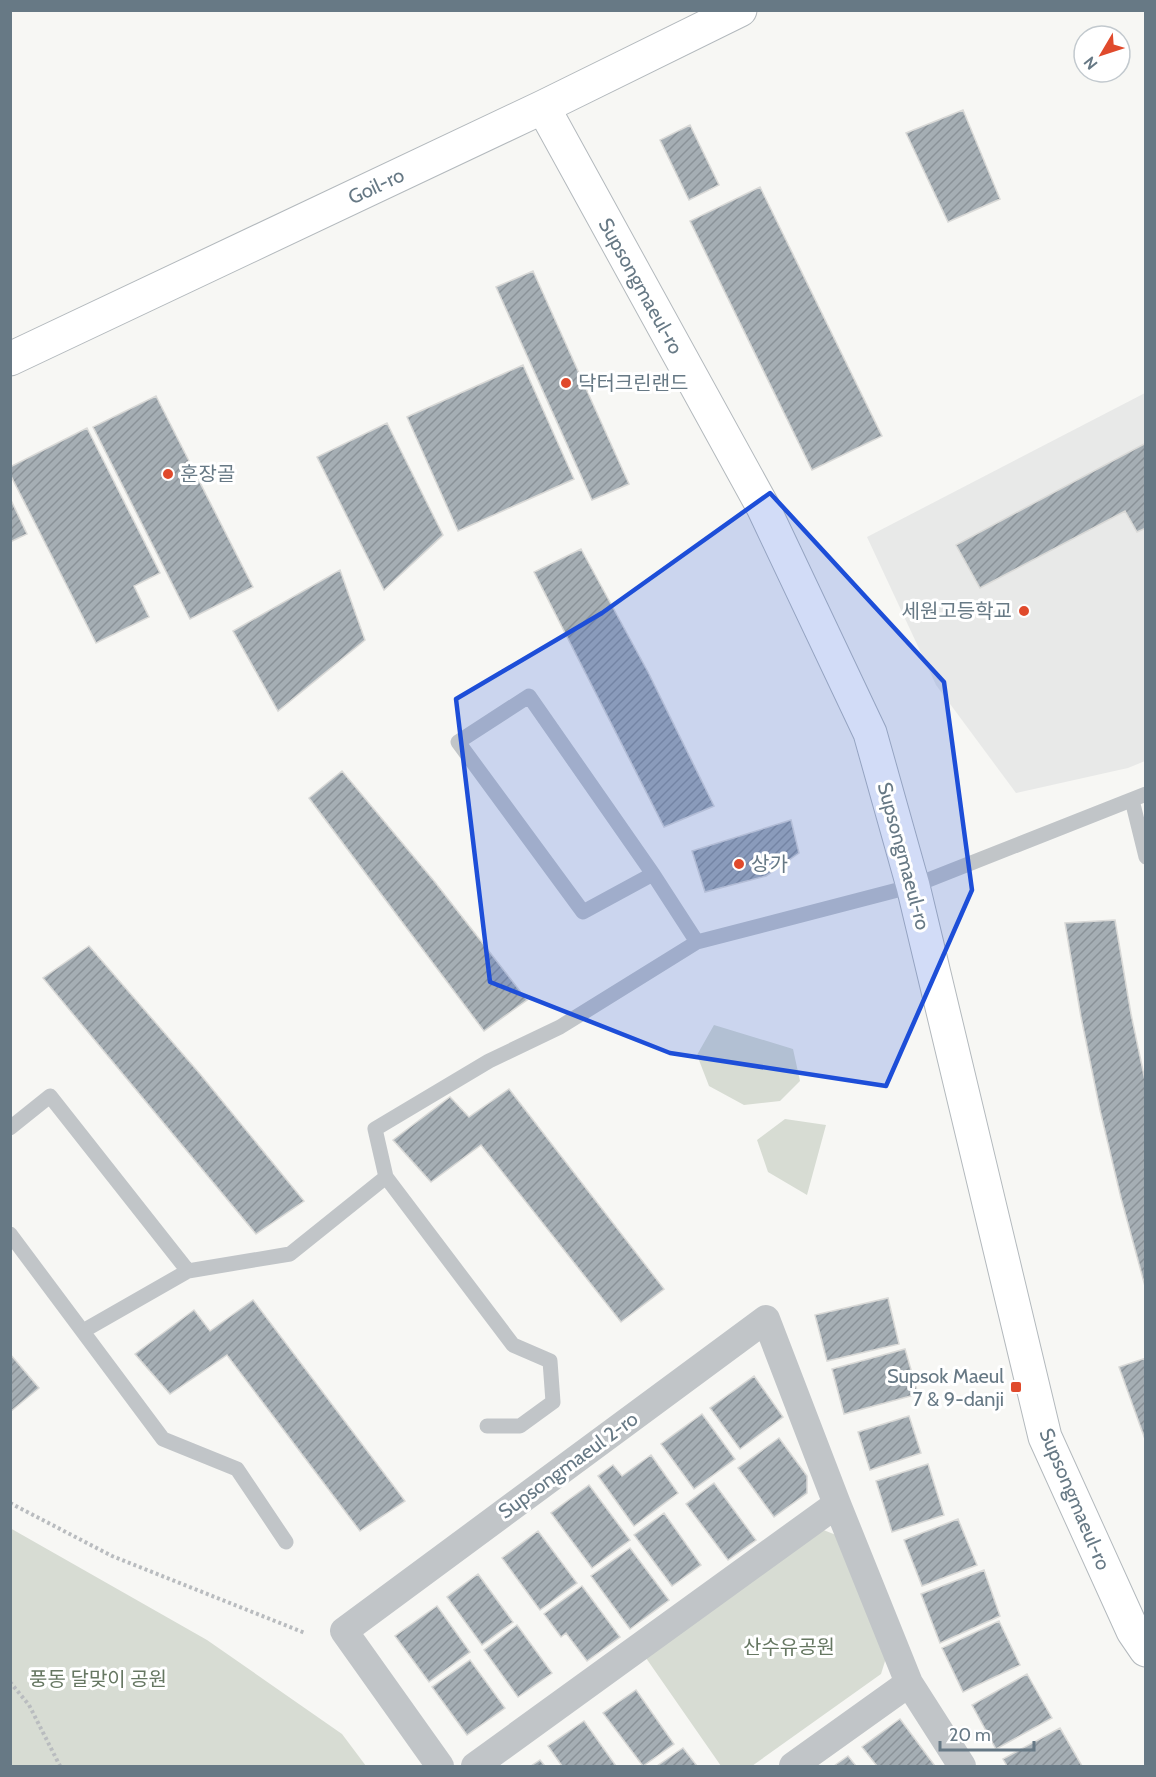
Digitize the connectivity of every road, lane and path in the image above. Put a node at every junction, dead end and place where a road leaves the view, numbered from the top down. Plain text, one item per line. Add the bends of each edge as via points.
1 (740, 10) edge
2 (543, 107) junction
3 (10, 359) edge
4 (1139, 797) edge
5 (1146, 857) edge
6 (653, 874) junction
7 (913, 886) junction
8 (697, 942) junction
9 (10, 1128) edge
10 (386, 1177) junction
11 (10, 1234) edge
12 (188, 1271) junction
13 (83, 1331) junction
14 (487, 1426) dead end
15 (10, 1503) edge
16 (837, 1504) junction
17 (286, 1542) dead end
18 (305, 1633) dead end
19 (1146, 1650) edge
20 (10, 1682) edge
21 (909, 1683) junction
22 (60, 1767) edge
23 (441, 1767) edge
24 (475, 1767) edge
25 (793, 1767) edge
26 (962, 1767) edge

1 - 2 main road, Goil-ro
2 - 3 main road, Goil-ro
2 - 7 main road, Supsongmaeul-ro via 763,507 870,733
4 - 5 lane
4 - 7 lane
6 - 6 lane via 529,696 458,742 583,912
6 - 8 lane
7 - 8 lane
7 - 19 main road, Supsongmaeul-ro via 1045,1437 1133,1631
8 - 10 lane via 560,1027 489,1061 375,1129
9 - 12 lane via 50,1096
10 - 12 lane via 290,1254
10 - 14 lane via 513,1345 550,1361 553,1402 520,1426
11 - 13 lane
12 - 13 lane
13 - 17 lane via 163,1439 237,1469
15 - 18 path via 112,1556
16 - 21 street, Supsongmaeul 2-ro
16 - 23 street, Supsongmaeul 2-ro via 766,1319 344,1631
16 - 24 street
20 - 22 path via 29,1705
21 - 25 street
21 - 26 street, Supsongmaeul 2-ro

